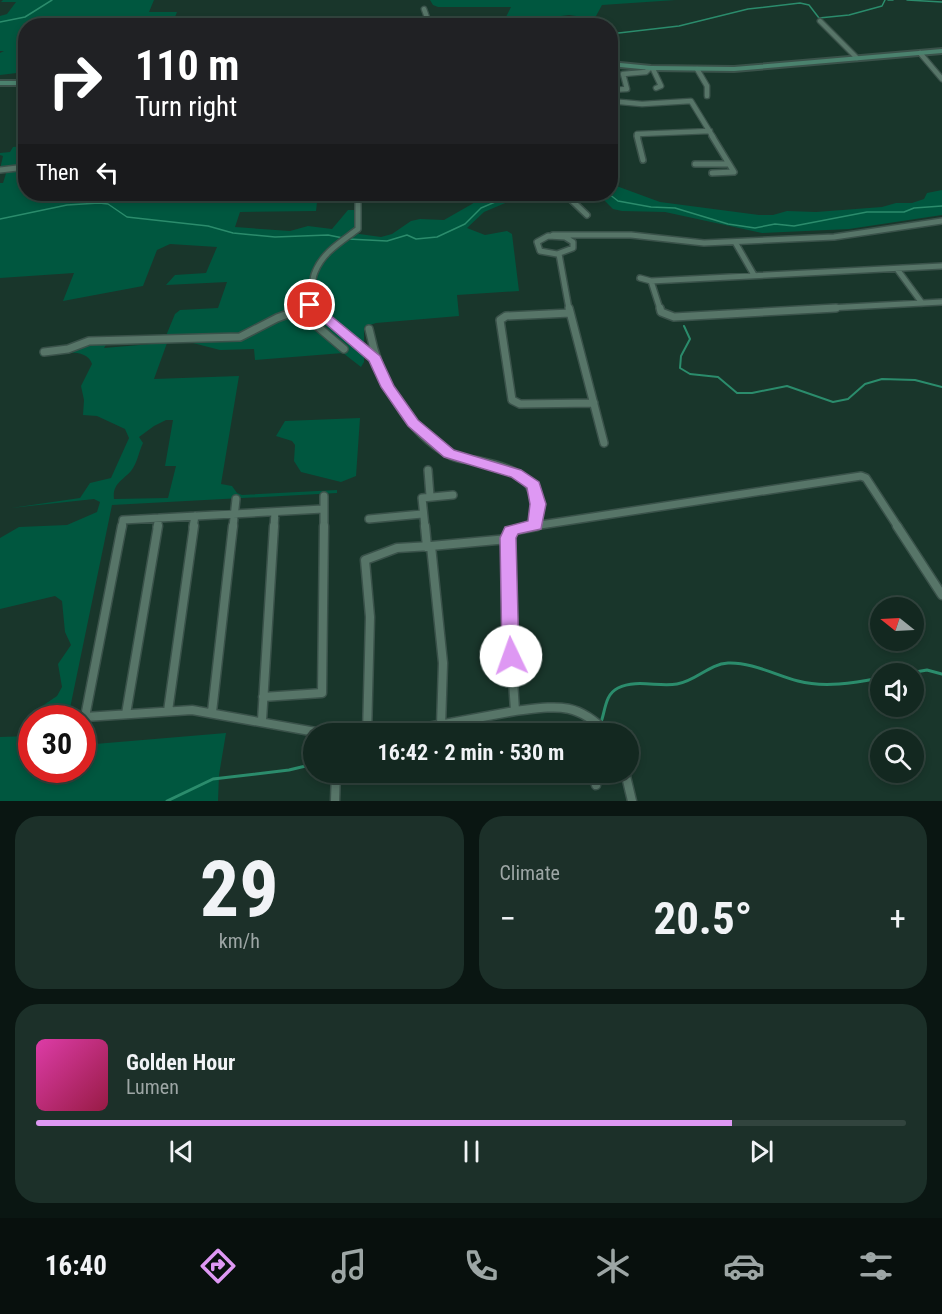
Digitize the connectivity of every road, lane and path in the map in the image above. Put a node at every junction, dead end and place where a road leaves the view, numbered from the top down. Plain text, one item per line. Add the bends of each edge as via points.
1 (424, 9) dead end
2 (427, 18) edge
3 (820, 21) dead end
4 (942, 51) edge
5 (920, 53) junction
6 (857, 58) junction
7 (618, 65) edge
8 (651, 69) junction
9 (697, 69) junction
10 (942, 79) edge
11 (0, 83) edge
12 (18, 83) edge
13 (656, 88) dead end
14 (618, 90) edge
15 (708, 96) dead end
16 (618, 102) edge
17 (710, 131) junction
18 (643, 160) dead end
19 (694, 164) dead end
20 (729, 164) junction
21 (18, 168) edge
22 (0, 170) edge
23 (712, 173) dead end
24 (358, 201) edge
25 (572, 201) edge
26 (587, 215) dead end
27 (942, 221) edge
28 (594, 234) junction
29 (553, 235) junction
30 (735, 242) junction
31 (573, 248) junction
32 (559, 254) junction
33 (942, 266) edge
34 (897, 269) junction
35 (753, 275) junction
36 (640, 278) dead end
37 (651, 281) junction
38 (942, 302) edge
39 (922, 303) junction
40 (310, 305) junction
41 (298, 310) junction
42 (570, 313) junction
43 (369, 329) dead end
44 (344, 349) dead end
45 (44, 352) dead end
46 (375, 359) junction
47 (594, 403) junction
48 (604, 443) dead end
49 (428, 470) dead end
50 (453, 495) dead end
51 (324, 496) dead end
52 (430, 496) junction
53 (236, 499) dead end
54 (324, 509) junction
55 (275, 512) junction
56 (234, 514) junction
57 (422, 514) junction
58 (195, 516) junction
59 (159, 518) junction
60 (369, 519) dead end
61 (535, 526) junction
62 (508, 538) junction
63 (429, 546) junction
64 (942, 595) edge
65 (263, 697) junction
66 (168, 711) junction
67 (515, 711) junction
68 (212, 712) junction
69 (126, 714) junction
70 (262, 720) junction
71 (367, 723) edge
72 (441, 723) edge
73 (456, 723) edge
74 (599, 723) edge
75 (303, 729) edge
76 (336, 783) edge
77 (628, 783) edge
78 (335, 801) edge
79 (632, 801) edge

1 - 2 street
3 - 6 street
4 - 5 street
5 - 6 street
5 - 10 street
6 - 9 street
7 - 8 street
8 - 9 street
8 - 13 street via 661,86
8 - 14 street via 623,74 627,89
9 - 15 street
11 - 12 street
16 - 17 street via 691,101
17 - 18 street via 637,134
17 - 20 street
19 - 20 street
20 - 23 street via 734,173
21 - 22 street
24 - 40 street via 358,227 321,258
25 - 26 street
27 - 30 street via 834,237
28 - 29 street
28 - 30 street
28 - 31 street via 581,239
29 - 31 street via 570,239
29 - 32 street via 539,239 536,245 545,253
30 - 35 street
31 - 32 street
32 - 42 street
33 - 34 street
34 - 35 street
34 - 39 street
35 - 37 street
36 - 37 street
37 - 39 street via 661,312 674,317
38 - 39 street
40 - 41 street
40 - 46 street
41 - 44 street
41 - 45 street via 240,337 90,341
42 - 47 street
42 - 47 street via 506,316 500,320 512,400 520,404
43 - 46 street
46 - 61 street via 388,387 413,423 449,454 510,471 534,486 538,504
47 - 48 street
49 - 52 street
50 - 52 street
51 - 54 street
52 - 57 street via 422,498
53 - 56 street
54 - 55 street
54 - 65 street via 322,693
55 - 56 street
55 - 65 street
56 - 58 street
56 - 68 street
57 - 60 street
57 - 63 street
58 - 59 street
58 - 66 street
59 - 69 street
59 - 69 street via 123,520 85,717
61 - 62 street via 514,529
61 - 64 street via 861,476 866,478
62 - 63 street
62 - 67 street
63 - 71 street via 397,548 365,560 370,617
63 - 72 street via 443,663
65 - 70 street
66 - 68 street
66 - 69 street
67 - 73 street
67 - 74 street via 568,706 584,711
68 - 70 street
70 - 75 street
76 - 78 street
77 - 79 street

